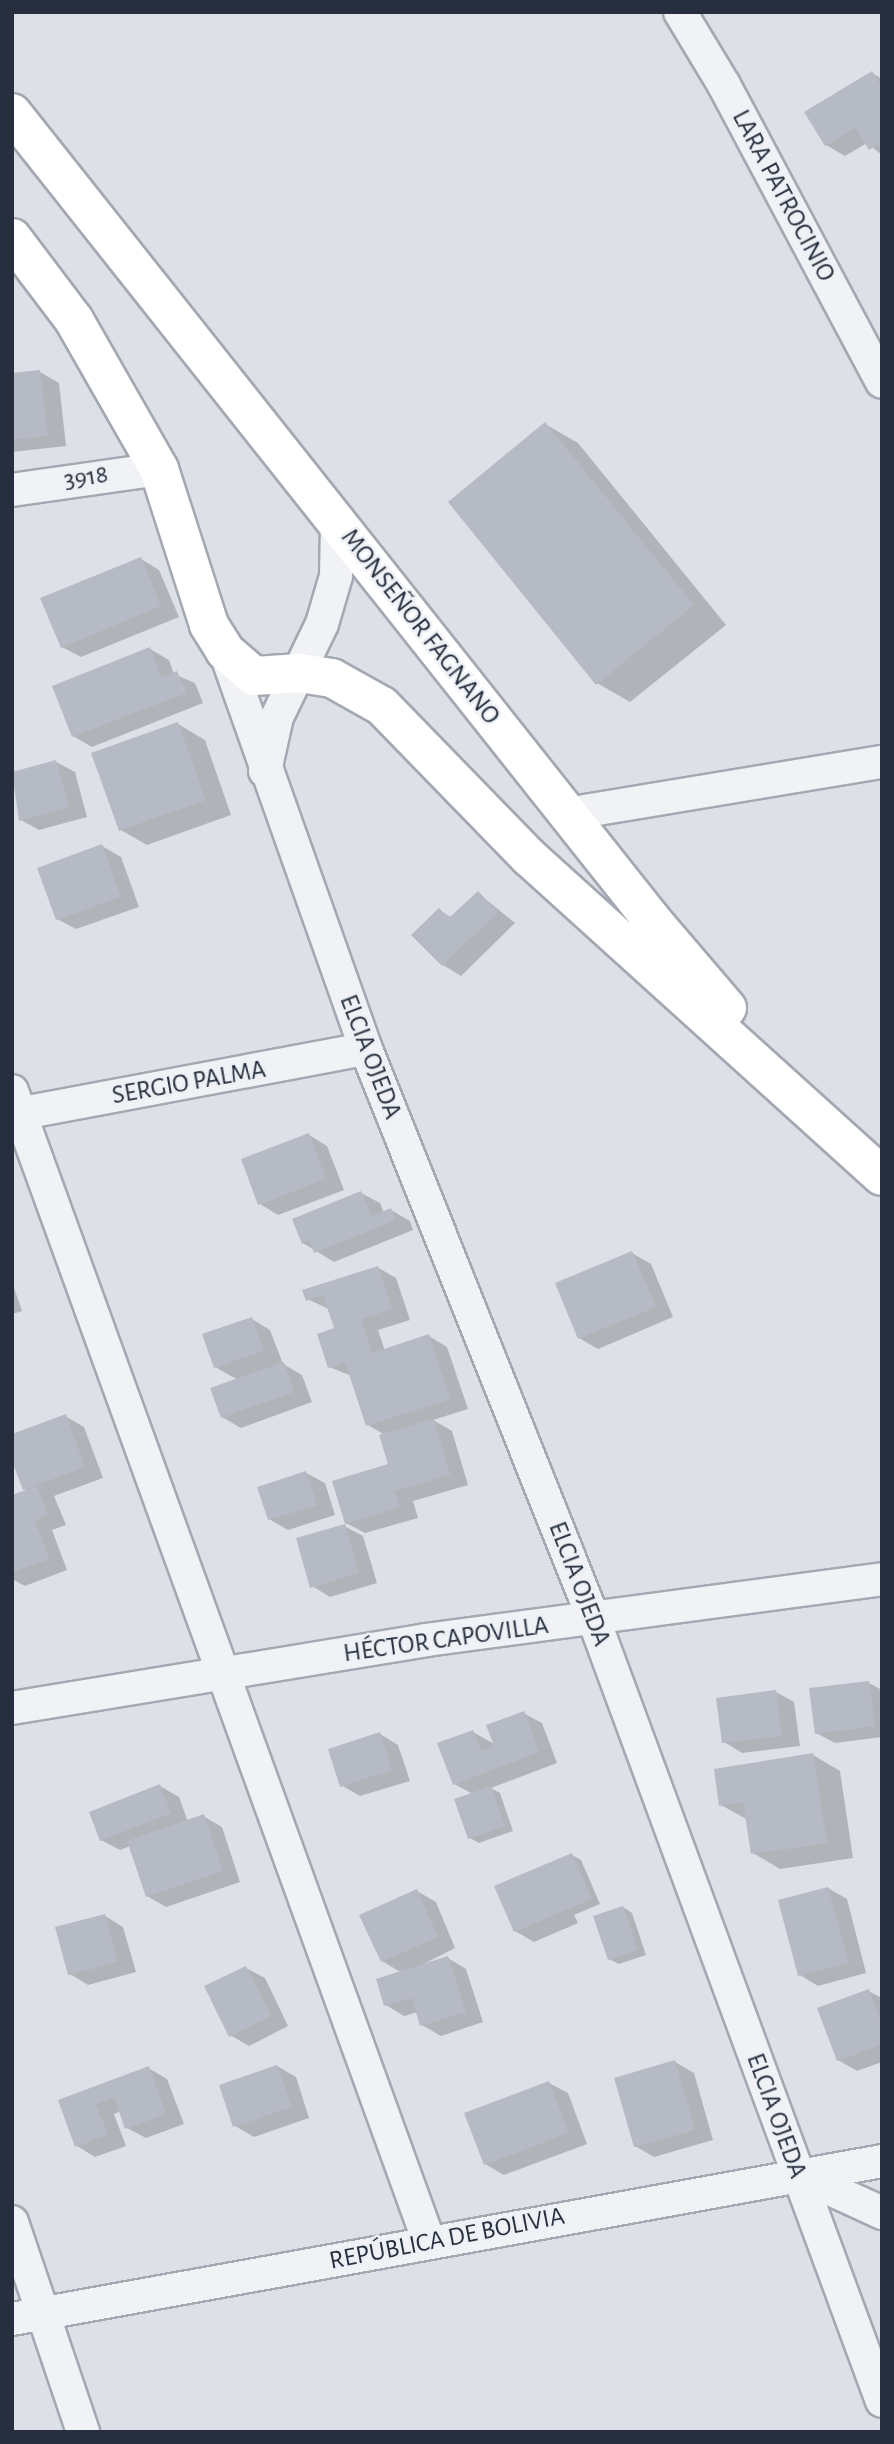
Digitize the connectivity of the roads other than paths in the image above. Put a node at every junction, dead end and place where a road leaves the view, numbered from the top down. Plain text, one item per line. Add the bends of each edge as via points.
1 (680, 12) edge
2 (12, 113) edge
3 (12, 238) edge
4 (882, 382) edge
5 (159, 469) junction
6 (12, 491) edge
7 (337, 522) junction
8 (225, 651) junction
9 (300, 673) junction
10 (882, 762) edge
11 (265, 772) junction
12 (567, 814) junction
13 (366, 1049) junction
14 (15, 1107) edge
15 (836, 1134) junction
16 (882, 1176) edge
17 (882, 1580) edge
18 (594, 1620) junction
19 (223, 1673) junction
20 (12, 1708) edge
21 (882, 2161) edge
22 (797, 2174) junction
23 (882, 2213) edge
24 (12, 2222) edge
25 (429, 2242) junction
26 (44, 2315) junction
27 (12, 2319) edge
28 (882, 2401) edge
29 (83, 2432) edge

1 - 4 street, LARA PATROCINIO via 724,85
2 - 7 street, MONSEÑOR FAGNANO
3 - 5 street, MONSEÑOR FAGNANO via 74,320
5 - 6 street, 3918
5 - 8 street, MONSEÑOR FAGNANO via 209,625
7 - 9 street via 336,576 322,624
7 - 12 street, MONSEÑOR FAGNANO
8 - 9 street, MONSEÑOR FAGNANO via 254,676
8 - 11 street, ELCIA OJEDA
9 - 11 street via 277,717
9 - 15 street, MONSEÑOR FAGNANO via 344,683 382,706 530,858
10 - 12 street
11 - 13 street, ELCIA OJEDA
12 - 15 street, MONSEÑOR FAGNANO
13 - 14 street, SERGIO PALMA
13 - 18 street, ELCIA OJEDA
14 - 19 street
15 - 16 street, MONSEÑOR FAGNANO
17 - 18 street, HÉCTOR CAPOVILLA
18 - 19 street, HÉCTOR CAPOVILLA via 426,1640
18 - 22 street, ELCIA OJEDA
19 - 20 street, HÉCTOR CAPOVILLA
19 - 25 street
21 - 22 street, REPÚBLICA DE BOLIVIA
22 - 23 street
22 - 25 street, REPÚBLICA DE BOLIVIA
22 - 28 street, ELCIA OJEDA
24 - 26 street
25 - 26 street, REPÚBLICA DE BOLIVIA
26 - 27 street, REPÚBLICA DE BOLIVIA
26 - 29 street

